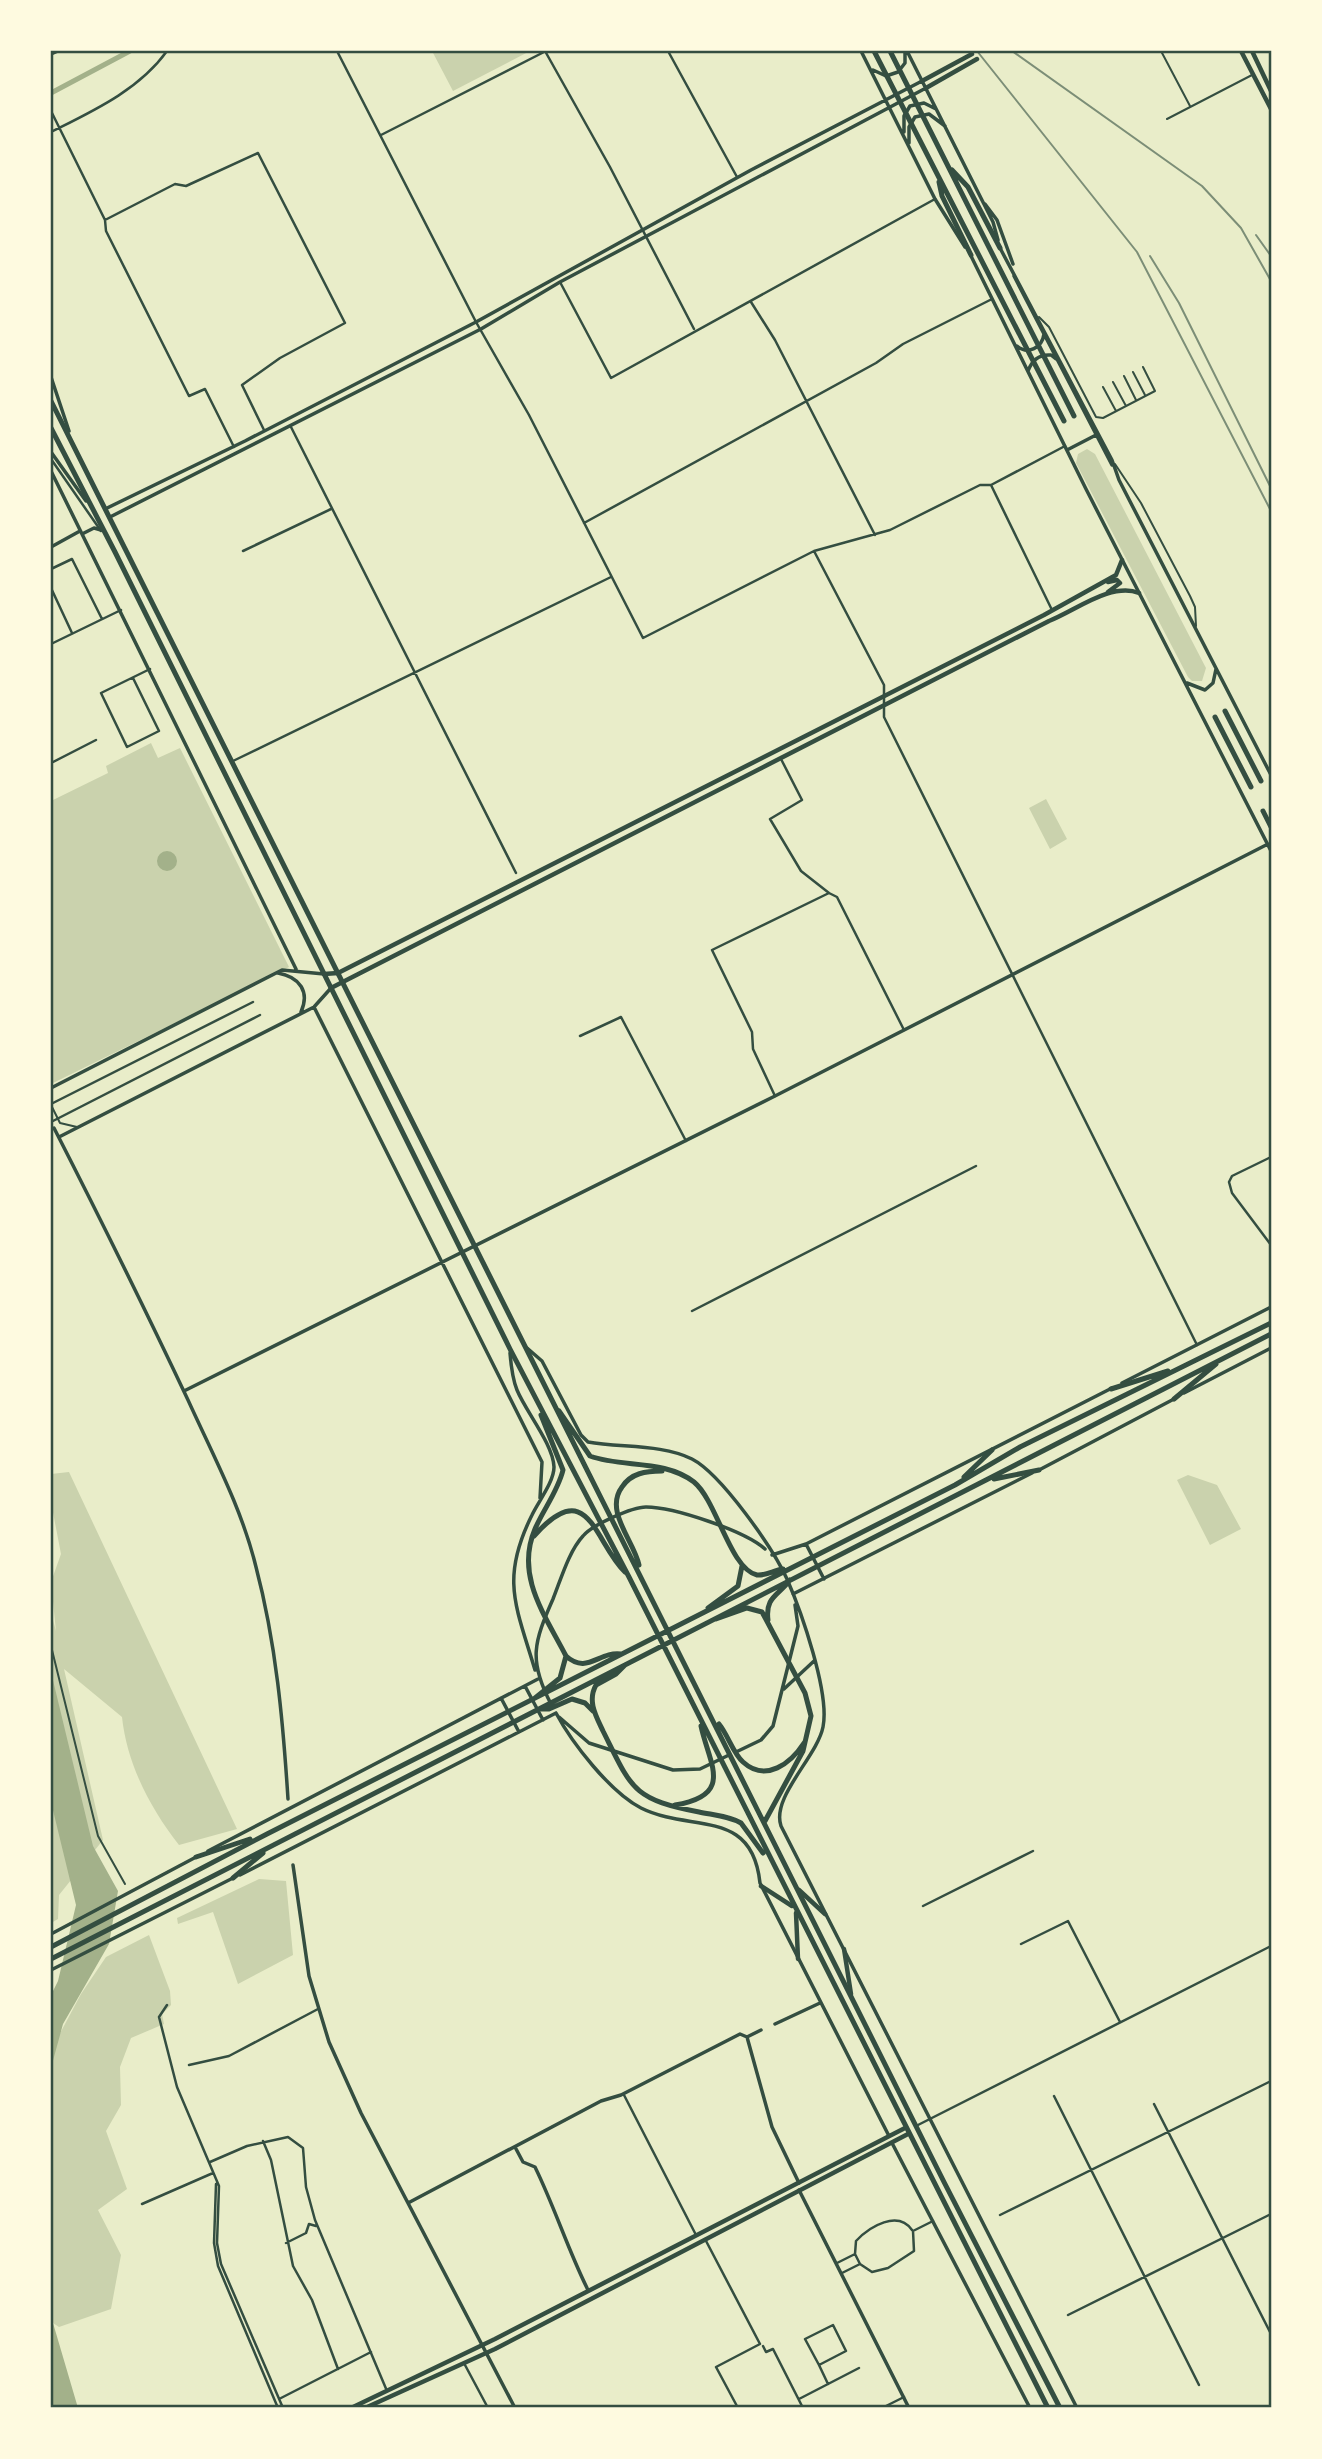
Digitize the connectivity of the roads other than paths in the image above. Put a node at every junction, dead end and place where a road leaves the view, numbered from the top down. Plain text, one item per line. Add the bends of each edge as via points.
1 (58, 51) edge
2 (167, 51) edge
3 (337, 51) edge
4 (546, 51) edge
5 (668, 51) edge
6 (861, 51) edge
7 (874, 51) edge
8 (890, 51) edge
9 (906, 51) edge
10 (1161, 51) edge
11 (1241, 51) edge
12 (1252, 51) edge
13 (51, 54) edge
14 (972, 54) dead end
15 (977, 59) dead end
16 (871, 69) junction
17 (1253, 75) junction
18 (922, 81) junction
19 (926, 88) junction
20 (1271, 91) edge
21 (887, 100) junction
22 (890, 107) junction
23 (1191, 107) junction
24 (1271, 109) edge
25 (938, 110) junction
26 (51, 111) edge
27 (1167, 119) dead end
28 (59, 128) junction
29 (946, 128) junction
30 (51, 132) edge
31 (904, 135) junction
32 (380, 136) junction
33 (909, 145) junction
34 (947, 165) junction
35 (937, 172) junction
36 (737, 177) junction
37 (935, 199) junction
38 (983, 203) junction
39 (104, 220) junction
40 (641, 230) junction
41 (646, 237) junction
42 (1000, 248) junction
43 (971, 255) junction
44 (1013, 264) dead end
45 (1014, 272) junction
46 (560, 282) junction
47 (992, 299) junction
48 (751, 302) junction
49 (1039, 317) junction
50 (476, 322) junction
51 (481, 329) junction
52 (694, 329) junction
53 (1044, 334) junction
54 (1015, 345) junction
55 (1058, 360) junction
56 (1143, 367) dead end
57 (1028, 371) junction
58 (1133, 372) dead end
59 (1124, 376) dead end
60 (51, 377) edge
61 (1113, 382) dead end
62 (1103, 387) dead end
63 (1146, 396) junction
64 (806, 400) junction
65 (51, 401) edge
66 (1137, 401) junction
67 (1126, 407) junction
68 (1116, 412) junction
69 (1074, 416) dead end
70 (1064, 421) dead end
71 (290, 427) junction
72 (51, 428) edge
73 (265, 431) junction
74 (1097, 435) junction
75 (72, 443) junction
76 (234, 447) junction
77 (1066, 448) junction
78 (51, 452) edge
79 (51, 459) edge
80 (1112, 460) junction
81 (51, 471) edge
82 (1119, 480) junction
83 (990, 485) junction
84 (117, 504) junction
85 (333, 508) junction
86 (105, 509) junction
87 (121, 512) junction
88 (109, 517) junction
89 (98, 518) junction
90 (584, 523) junction
91 (101, 530) junction
92 (81, 533) junction
93 (876, 535) junction
94 (51, 547) edge
95 (243, 551) dead end
96 (814, 551) junction
97 (115, 552) junction
98 (1122, 564) junction
99 (51, 569) edge
100 (611, 577) junction
101 (1098, 586) junction
102 (51, 588) edge
103 (1139, 593) junction
104 (1092, 601) junction
105 (121, 610) junction
106 (1052, 610) junction
107 (102, 619) junction
108 (1196, 627) junction
109 (73, 634) junction
110 (51, 644) edge
111 (1216, 667) junction
112 (150, 669) junction
113 (416, 673) junction
114 (133, 678) junction
115 (1185, 682) junction
116 (884, 697) junction
117 (884, 705) junction
118 (1225, 711) dead end
119 (1214, 717) dead end
120 (96, 740) dead end
121 (781, 759) junction
122 (233, 762) junction
123 (51, 763) edge
124 (1271, 775) edge
125 (1261, 781) dead end
126 (1251, 787) dead end
127 (1263, 811) dead end
128 (1271, 827) edge
129 (1268, 844) junction
130 (1271, 851) edge
131 (516, 873) dead end
132 (829, 893) junction
133 (296, 969) junction
134 (277, 973) junction
135 (338, 973) junction
136 (324, 974) junction
137 (1011, 976) junction
138 (343, 982) junction
139 (331, 988) junction
140 (253, 1002) dead end
141 (314, 1007) junction
142 (300, 1014) junction
143 (260, 1016) dead end
144 (904, 1030) junction
145 (580, 1036) dead end
146 (53, 1087) edge
147 (51, 1094) edge
148 (775, 1096) junction
149 (51, 1105) edge
150 (51, 1122) edge
151 (79, 1126) junction
152 (54, 1128) dead end
153 (59, 1137) junction
154 (685, 1141) junction
155 (1271, 1157) edge
156 (976, 1166) dead end
157 (1271, 1245) edge
158 (474, 1246) junction
159 (462, 1252) junction
160 (440, 1263) junction
161 (1271, 1307) edge
162 (692, 1311) dead end
163 (1271, 1322) edge
164 (1271, 1334) edge
165 (523, 1344) junction
166 (1197, 1345) junction
167 (1271, 1348) edge
168 (510, 1349) junction
169 (1224, 1358) junction
170 (1184, 1367) junction
171 (1111, 1389) junction
172 (184, 1391) junction
173 (1174, 1398) junction
174 (552, 1403) junction
175 (540, 1408) junction
176 (992, 1450) junction
177 (1039, 1470) junction
178 (671, 1471) junction
179 (987, 1481) junction
180 (956, 1484) junction
181 (540, 1498) junction
182 (51, 1534) edge
183 (532, 1538) junction
184 (806, 1544) junction
185 (51, 1548) edge
186 (772, 1555) junction
187 (742, 1566) junction
188 (787, 1569) junction
189 (640, 1572) junction
190 (629, 1577) junction
191 (790, 1579) junction
192 (824, 1579) junction
193 (793, 1594) junction
194 (706, 1611) junction
195 (711, 1619) junction
196 (768, 1619) junction
197 (51, 1646) edge
198 (622, 1654) junction
199 (566, 1656) junction
200 (814, 1661) junction
201 (627, 1662) junction
202 (538, 1679) junction
203 (525, 1686) junction
204 (782, 1691) junction
205 (501, 1698) junction
206 (534, 1700) junction
207 (539, 1709) junction
208 (556, 1713) junction
209 (711, 1713) junction
210 (595, 1714) junction
211 (698, 1716) junction
212 (543, 1720) junction
213 (519, 1732) junction
214 (807, 1737) junction
215 (288, 1799) dead end
216 (670, 1806) junction
217 (765, 1821) junction
218 (267, 1834) junction
219 (271, 1847) junction
220 (1033, 1851) dead end
221 (196, 1857) junction
222 (293, 1865) dead end
223 (773, 1867) junction
224 (233, 1878) junction
225 (125, 1884) dead end
226 (761, 1886) junction
227 (799, 1890) junction
228 (792, 1906) junction
229 (923, 1906) dead end
230 (796, 1913) junction
231 (825, 1914) junction
232 (51, 1934) edge
233 (1021, 1944) dead end
234 (1271, 1946) edge
235 (51, 1947) edge
236 (844, 1948) junction
237 (51, 1959) edge
238 (798, 1959) junction
239 (51, 1970) edge
240 (852, 1995) junction
241 (820, 2003) junction
242 (167, 2005) dead end
243 (318, 2009) junction
244 (1120, 2022) junction
245 (775, 2024) dead end
246 (761, 2031) dead end
247 (747, 2037) junction
248 (189, 2065) dead end
249 (1271, 2081) edge
250 (624, 2094) junction
251 (1054, 2096) dead end
252 (1154, 2104) dead end
253 (930, 2119) junction
254 (916, 2126) junction
255 (906, 2131) junction
256 (1169, 2132) junction
257 (890, 2139) junction
258 (263, 2141) junction
259 (515, 2147) junction
260 (210, 2162) junction
261 (1091, 2170) junction
262 (214, 2173) junction
263 (216, 2180) junction
264 (799, 2183) junction
265 (799, 2190) junction
266 (408, 2203) junction
267 (142, 2204) dead end
268 (1271, 2214) edge
269 (1000, 2215) dead end
270 (933, 2221) junction
271 (317, 2226) junction
272 (913, 2231) junction
273 (696, 2235) junction
274 (1223, 2238) junction
275 (705, 2239) junction
276 (286, 2243) junction
277 (855, 2254) junction
278 (837, 2263) junction
279 (860, 2264) junction
280 (842, 2273) junction
281 (1145, 2277) junction
282 (588, 2290) junction
283 (1068, 2315) dead end
284 (1271, 2334) edge
285 (482, 2345) junction
286 (763, 2346) dead end
287 (371, 2352) junction
288 (486, 2353) junction
289 (463, 2362) junction
290 (818, 2365) junction
291 (859, 2368) dead end
292 (338, 2369) junction
293 (828, 2384) junction
294 (1199, 2385) dead end
295 (387, 2391) junction
296 (904, 2397) junction
297 (279, 2399) junction
298 (799, 2399) junction
299 (275, 2401) junction
300 (278, 2408) edge
301 (284, 2408) edge
302 (351, 2408) edge
303 (365, 2408) edge
304 (488, 2408) edge
305 (515, 2408) edge
306 (738, 2408) edge
307 (803, 2408) edge
308 (882, 2408) edge
309 (909, 2408) edge
310 (1030, 2408) edge
311 (1048, 2408) edge
312 (1060, 2408) edge
313 (1077, 2408) edge

1 - 13 street
2 - 28 street via 130,87
3 - 32 street
4 - 32 street
4 - 40 street
5 - 36 street
6 - 16 street
7 - 35 highway
8 - 34 highway
9 - 16 street via 898,72 886,76
9 - 18 street
10 - 23 lane
11 - 17 main road
12 - 20 main road
14 - 18 main road
15 - 19 main road
16 - 21 street
17 - 23 lane
17 - 24 main road
18 - 19 street
18 - 21 street
19 - 22 street
19 - 25 street
21 - 22 street
21 - 36 street
22 - 31 street
22 - 41 street
23 - 27 lane
25 - 29 street
25 - 31 street via 924,103 910,106 904,116
26 - 28 street
28 - 30 street
28 - 39 street
29 - 33 street via 929,114 915,117 909,127
29 - 38 street
31 - 33 street
32 - 50 street
33 - 37 street
34 - 42 highway via 968,187
34 - 69 highway
35 - 43 highway via 943,197
35 - 70 highway
36 - 40 street
37 - 43 street
37 - 48 street
38 - 42 street
38 - 44 street via 997,220
39 - 73 street via 175,184 187,186 258,153 345,323 280,358 242,385
39 - 76 street via 190,396 205,389
40 - 41 street
40 - 50 street
41 - 46 street
41 - 52 street
42 - 45 street
43 - 47 street
45 - 49 street
45 - 53 street
46 - 51 street
46 - 52 street via 611,378
47 - 54 street
47 - 64 street
48 - 52 street
48 - 64 street
49 - 68 lane via 1049,327 1091,412 1103,418
49 - 80 street
50 - 51 street
50 - 73 street
51 - 71 street
51 - 90 street
53 - 54 street via 1034,349
53 - 55 street
54 - 57 street
55 - 57 street via 1051,355 1038,357
55 - 74 street
56 - 63 lane via 1155,391
57 - 77 street
58 - 63 lane
59 - 66 lane
60 - 75 street
61 - 67 lane
62 - 68 lane
63 - 66 lane
64 - 90 street
64 - 93 street
65 - 75 highway
66 - 67 lane
67 - 68 lane
71 - 85 street
71 - 87 street
72 - 89 highway
73 - 76 street
74 - 77 street
74 - 82 street
75 - 86 highway
76 - 84 street
77 - 83 street
77 - 98 street
78 - 89 street
79 - 91 street
80 - 82 street
80 - 108 lane via 1141,503 1185,587 1195,607
81 - 92 street
82 - 108 street
83 - 93 street via 980,485
83 - 106 street
84 - 86 street
84 - 87 street
85 - 95 street
85 - 113 street
86 - 88 highway
87 - 88 street
88 - 122 highway
89 - 97 highway
90 - 100 street
91 - 92 street
91 - 97 street
92 - 94 street
92 - 105 street
93 - 96 street
96 - 100 street via 643,638
96 - 116 street via 884,685
97 - 136 highway
98 - 101 main road via 1116,575
98 - 103 street
99 - 107 street via 72,558
100 - 113 street
101 - 104 main road via 1119,580
101 - 106 main road
102 - 109 street
103 - 104 main road via 1119,591
103 - 115 street
104 - 117 main road
105 - 107 street
105 - 112 street
106 - 116 main road
107 - 109 street
108 - 111 street
109 - 110 street
111 - 115 street via 1213,684 1205,690
111 - 124 street
112 - 114 street
112 - 133 street
113 - 122 street
113 - 131 street
114 - 114 street via 101,694 127,747 159,731
115 - 129 street
116 - 117 street
116 - 135 main road
117 - 121 main road
117 - 137 street via 884,717
118 - 125 highway
119 - 126 highway
120 - 123 street
121 - 132 street via 802,800 770,819 801,872
121 - 138 main road
122 - 135 highway
127 - 128 highway
129 - 130 street
129 - 137 street
132 - 144 street via 837,897
132 - 148 street via 712,950 752,1032 753,1049
133 - 134 street
133 - 136 street
134 - 142 street via 301,985 305,999
134 - 146 street
135 - 136 main road
135 - 138 highway
136 - 139 highway
137 - 144 street
137 - 166 street
138 - 139 main road
138 - 158 highway
139 - 141 street
139 - 159 highway
140 - 149 street
141 - 142 street
141 - 160 street
142 - 151 street
143 - 150 street
144 - 148 street
145 - 154 street via 621,1017
146 - 147 lane
148 - 154 street
149 - 151 lane via 60,1123
151 - 153 street
152 - 153 street
153 - 172 street
154 - 158 street
155 - 157 street via 1232,1176 1229,1182 1232,1193
156 - 162 street
158 - 159 street
158 - 165 highway
159 - 160 street
159 - 168 highway
160 - 172 street
160 - 181 street via 542,1462
161 - 166 street
163 - 170 highway
164 - 169 highway
165 - 174 highway
165 - 186 street via 542,1361 588,1442 691,1458 721,1481
166 - 171 street
167 - 173 street
168 - 175 highway
168 - 181 street via 517,1391 553,1460 553,1472
169 - 173 highway
169 - 179 highway
170 - 171 highway
170 - 180 highway via 1020,1447
171 - 176 street
172 - 215 street via 229,1488 256,1567 282,1716
173 - 177 street
174 - 178 highway via 590,1456
174 - 189 highway
175 - 183 highway via 562,1470
175 - 190 highway
176 - 180 highway
176 - 184 street
177 - 179 highway
177 - 192 street
178 - 187 highway via 702,1491
178 - 189 highway via 636,1475 617,1498 617,1512 637,1554
179 - 191 highway
180 - 188 highway
181 - 202 street via 517,1545 513,1580
182 - 185 lane
183 - 190 highway via 556,1516 569,1512 584,1515 596,1525 616,1564
183 - 199 highway via 528,1576
184 - 186 street
184 - 192 street
186 - 193 street
186 - 202 street via 743,1533 649,1507 625,1512 587,1532 576,1546 536,1638
187 - 188 highway via 761,1575
187 - 194 highway via 738,1586 711,1602
188 - 194 highway
189 - 209 highway
190 - 211 highway
191 - 195 highway
191 - 196 highway via 771,1597
192 - 193 street
193 - 200 street
193 - 204 street via 797,1626
194 - 198 highway
195 - 196 highway via 751,1608
195 - 201 highway
196 - 214 highway via 808,1703
197 - 225 lane via 98,1836
198 - 199 highway via 613,1653 585,1665
198 - 206 highway
199 - 206 highway via 560,1678 538,1692
200 - 204 street
200 - 231 street via 825,1710 823,1730 778,1817
201 - 207 highway
201 - 210 highway via 593,1689
202 - 203 street
202 - 208 street
203 - 205 street
203 - 212 street
204 - 208 street via 766,1735 705,1767 684,1772 589,1743
205 - 213 street
205 - 221 street
206 - 218 highway
207 - 210 highway via 572,1699 585,1703
207 - 219 highway
208 - 212 street
208 - 226 street via 604,1776 634,1804 655,1814 737,1833 759,1871
209 - 214 highway via 739,1758 759,1770 785,1765
209 - 217 highway
210 - 216 highway via 634,1788
211 - 216 highway via 715,1766 713,1782 696,1800
211 - 223 highway
212 - 213 street
213 - 224 street
214 - 217 highway
216 - 223 highway via 741,1823
217 - 227 highway
218 - 221 highway
218 - 235 highway
219 - 224 highway
219 - 237 highway
220 - 229 street
221 - 232 street
222 - 243 street
223 - 228 highway
224 - 239 street
226 - 228 main road
226 - 238 street
227 - 231 main road
227 - 240 highway
228 - 230 highway
230 - 238 main road
230 - 255 highway
231 - 236 street
233 - 244 street via 1068,1921
234 - 244 street
236 - 240 main road
236 - 253 street
238 - 241 street
240 - 254 highway
241 - 245 street
241 - 257 street
242 - 260 street via 159,2017 171,2067
243 - 248 street via 229,2056
243 - 266 street via 361,2113
244 - 253 street
246 - 247 street
247 - 250 street via 740,2034
247 - 264 street via 772,2127
249 - 256 street
250 - 259 street via 601,2101
250 - 273 street
251 - 261 street
252 - 256 street
253 - 254 street
253 - 313 street
254 - 312 highway
255 - 257 main road
255 - 311 highway
256 - 261 street
256 - 274 street
257 - 264 main road
257 - 265 main road
257 - 270 street
258 - 260 street
258 - 271 street via 288,2137 303,2148 306,2187
258 - 276 street via 271,2160
259 - 266 street
259 - 282 street via 523,2162 535,2167
260 - 262 street
261 - 269 street
261 - 281 street
262 - 263 street
262 - 267 street
263 - 297 street via 221,2264
263 - 299 street via 218,2266
264 - 273 main road
265 - 275 main road
265 - 278 street
266 - 285 street
268 - 274 street
270 - 272 street
270 - 310 street
271 - 276 street via 309,2224 306,2233
271 - 287 street
272 - 277 street via 898,2219 878,2225 856,2241
272 - 279 street via 914,2251 904,2259 872,2272
273 - 282 main road
274 - 281 street
274 - 284 street
275 - 288 main road
275 - 306 street via 760,2344 716,2367
276 - 292 street
277 - 278 street
277 - 279 street
278 - 280 street
279 - 280 street
280 - 296 street
281 - 283 street
281 - 294 street
282 - 285 main road
285 - 288 street
285 - 295 main road
286 - 298 street via 766,2352 773,2348
287 - 292 street
287 - 295 street
288 - 289 main road
288 - 305 street
289 - 303 main road
289 - 304 street
290 - 290 street via 805,2339 832,2325 846,2351
290 - 293 street
291 - 293 street
292 - 297 street
293 - 298 street
295 - 302 main road
296 - 308 street
296 - 309 street
297 - 299 street
297 - 301 street
298 - 307 street
299 - 300 street

